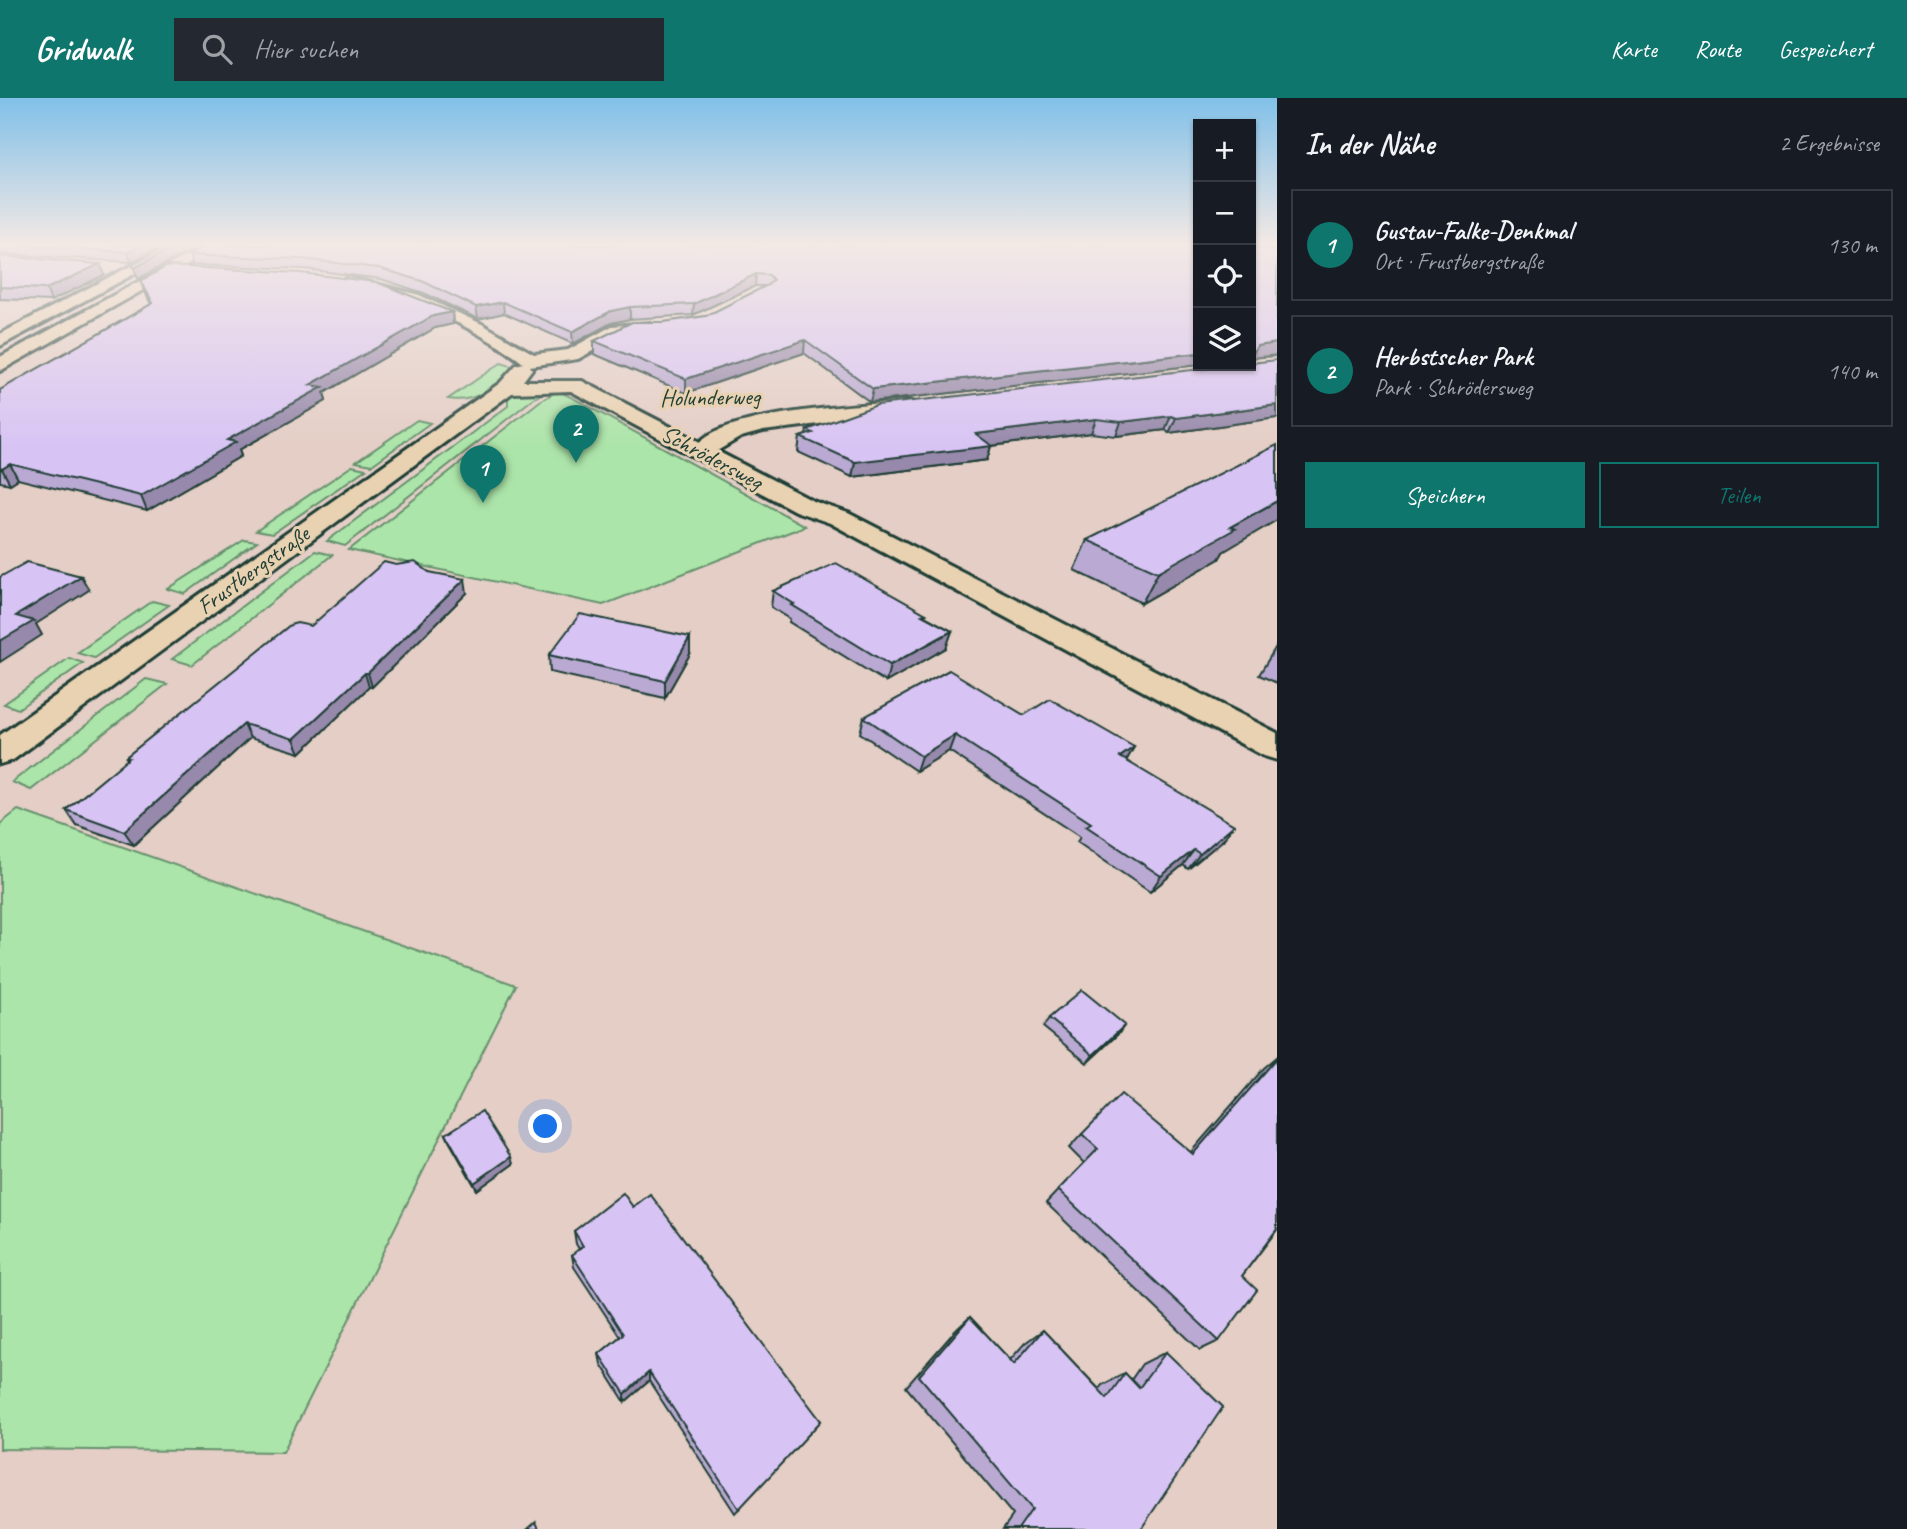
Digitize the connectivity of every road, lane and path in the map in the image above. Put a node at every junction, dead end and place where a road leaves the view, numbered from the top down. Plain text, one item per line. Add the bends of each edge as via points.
1 (55, 312) edge
2 (97, 312) edge
3 (442, 312) edge
4 (663, 327) edge
5 (0, 341) edge
6 (0, 365) edge
7 (519, 374) junction
8 (923, 405) edge
9 (773, 422) junction
10 (648, 424) junction
11 (703, 453) junction
12 (1277, 748) edge
13 (0, 752) edge

1 - 5 street
2 - 6 street
3 - 7 street via 516,349
4 - 7 street via 618,330 572,355
7 - 10 street, Schrödersweg via 544,386 575,385
7 - 13 street, Frustbergstraße
8 - 9 street, Holunderweg
9 - 10 street, Holunderweg
9 - 11 street, Holunderweg via 727,433 713,440
10 - 11 street, Schrödersweg
11 - 12 street, Schrödersweg

